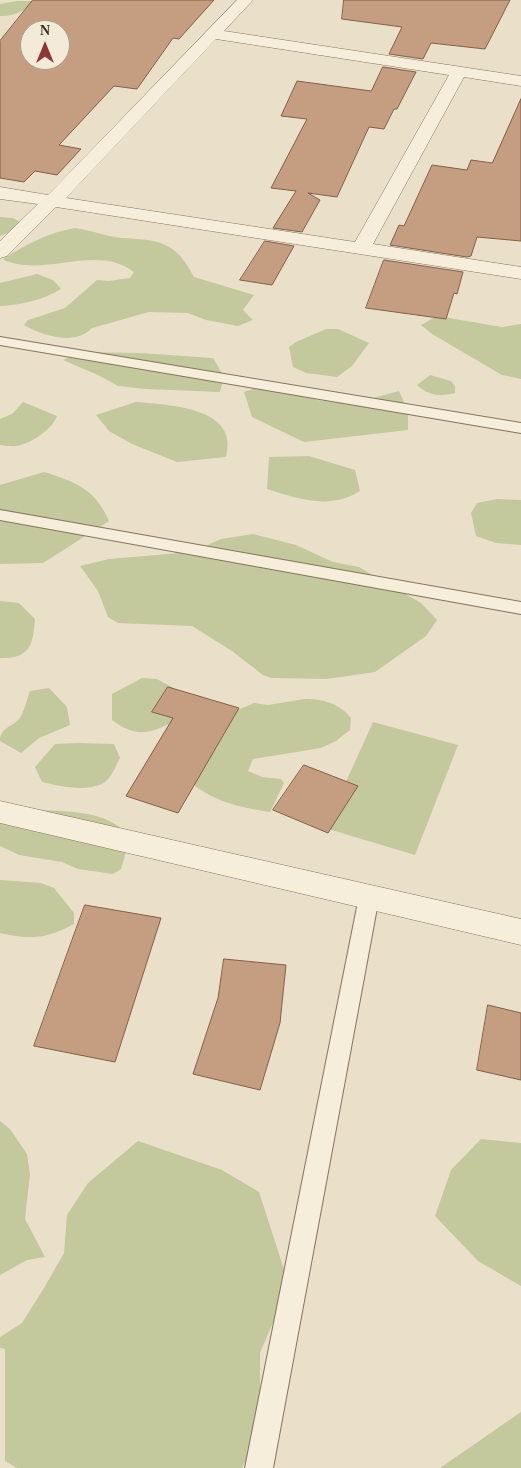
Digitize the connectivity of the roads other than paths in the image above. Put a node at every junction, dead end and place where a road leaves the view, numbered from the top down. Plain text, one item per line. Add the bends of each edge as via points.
1 (246, 0) edge
2 (214, 34) junction
3 (458, 71) junction
4 (521, 80) edge
5 (0, 193) edge
6 (52, 202) junction
7 (361, 249) junction
8 (0, 252) edge
9 (521, 273) edge
10 (0, 341) edge
11 (521, 428) edge
12 (0, 515) edge
13 (521, 608) edge
14 (0, 812) edge
15 (369, 897) junction
16 (521, 932) edge
17 (259, 1468) edge

1 - 2 street
2 - 3 street
2 - 6 street
3 - 4 street
3 - 7 street
5 - 6 street
6 - 7 street
6 - 8 street
7 - 9 street
10 - 11 lane
12 - 13 lane
14 - 15 street
15 - 16 street
15 - 17 lane

